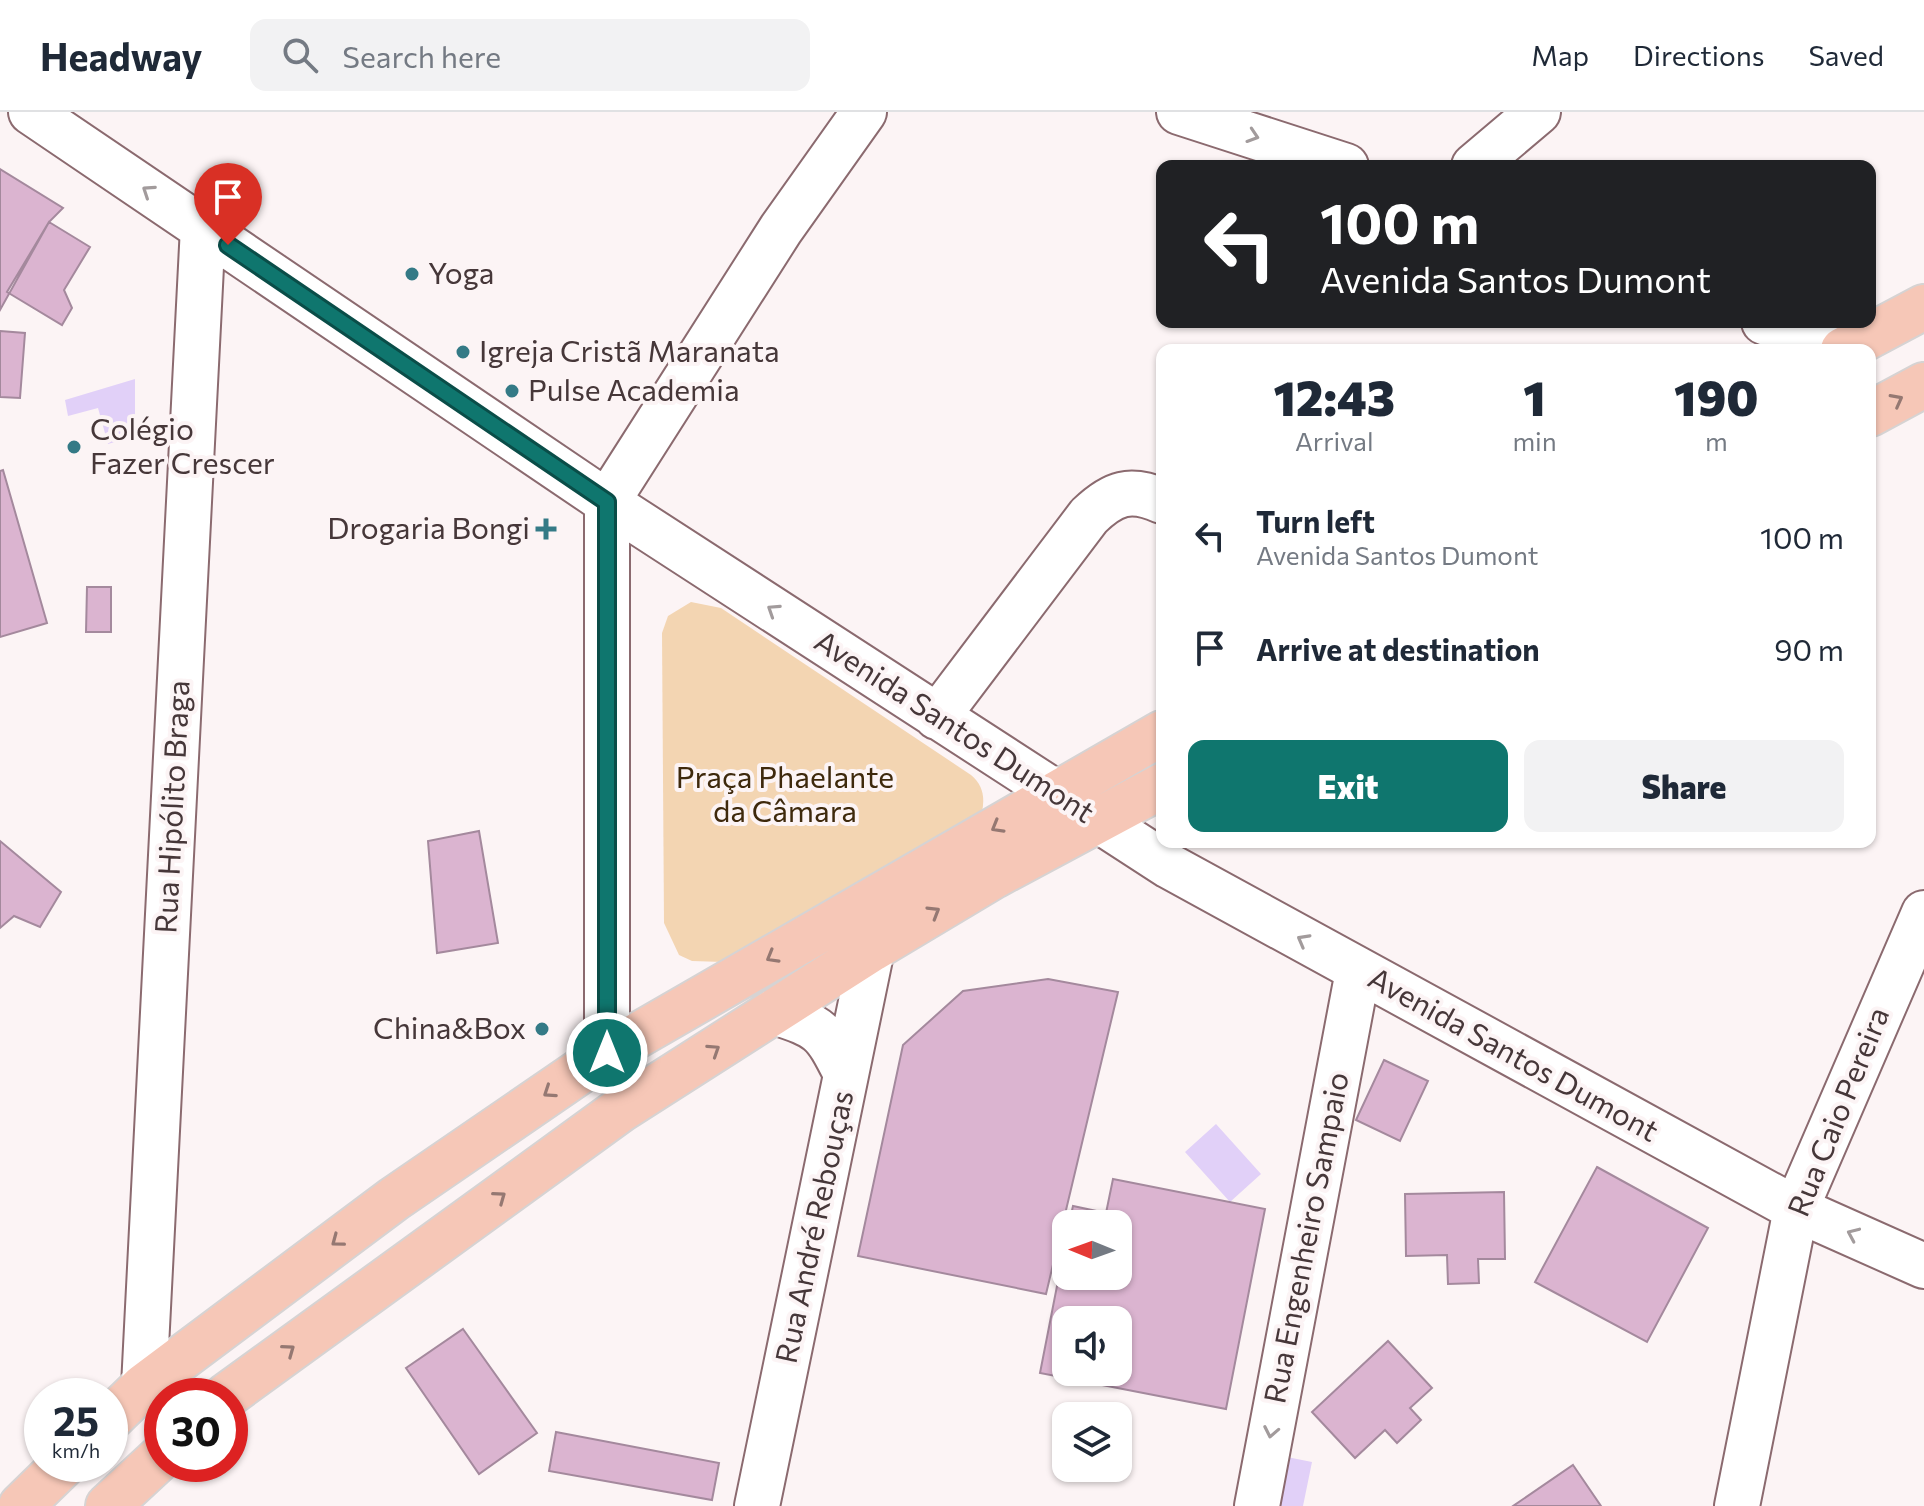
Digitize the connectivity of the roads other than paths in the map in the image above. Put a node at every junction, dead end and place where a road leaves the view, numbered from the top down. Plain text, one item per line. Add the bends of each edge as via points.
1 (31, 112) edge
2 (864, 112) edge
3 (1179, 112) edge
4 (1538, 112) edge
5 (1327, 160) edge
6 (1481, 160) edge
7 (203, 227) junction
8 (1924, 307) edge
9 (1779, 328) edge
10 (1821, 344) edge
11 (1854, 344) edge
12 (1924, 385) edge
13 (1876, 411) edge
14 (1156, 499) edge
15 (607, 502) junction
16 (937, 717) junction
17 (1156, 736) edge
18 (1156, 789) edge
19 (1054, 793) junction
20 (1096, 820) junction
21 (1924, 913) edge
22 (872, 949) junction
23 (1358, 971) junction
24 (774, 1012) junction
25 (607, 1053) junction
26 (846, 1074) junction
27 (1796, 1209) junction
28 (1924, 1266) edge
29 (144, 1378) edge
30 (155, 1378) edge
31 (248, 1380) edge
32 (144, 1386) edge
33 (128, 1402) edge
34 (144, 1473) edge
35 (46, 1482) edge
36 (21, 1506) edge
37 (108, 1506) edge
38 (757, 1506) edge
39 (1257, 1506) edge
40 (1737, 1506) edge

7 -> 1 street, Avenida Santos Dumont
2 - 15 street via 781,229
3 -> 5 street
4 - 6 street
7 - 15 street, Avenida Santos Dumont
7 - 29 street, Rua Hipólito Braga
8 - 11 main road
9 - 10 street
13 -> 12 main road
14 - 16 street via 1132,493 1109,498 1089,516
16 -> 15 street, Avenida Santos Dumont
15 - 25 street
16 - 19 street, Avenida Santos Dumont
17 - 19 main road
18 - 20 main road
19 - 20 street, Avenida Santos Dumont
19 -> 25 main road
22 -> 20 main road
23 -> 20 street, Avenida Santos Dumont
21 - 27 street, Rua Caio Pereira
22 - 24 main road
22 - 26 street, Rua André Rebouças
23 - 27 street, Avenida Santos Dumont
23 -> 39 street, Rua Engenheiro Sampaio
24 - 26 street via 808,1023 827,1037
31 -> 24 main road via 620,1110
25 -> 30 main road via 394,1199
26 - 38 street, Rua André Rebouças
28 -> 27 street, Avenida Santos Dumont
27 - 40 street, Rua Caio Pereira
32 - 33 main road
34 - 37 main road
35 - 36 main road

